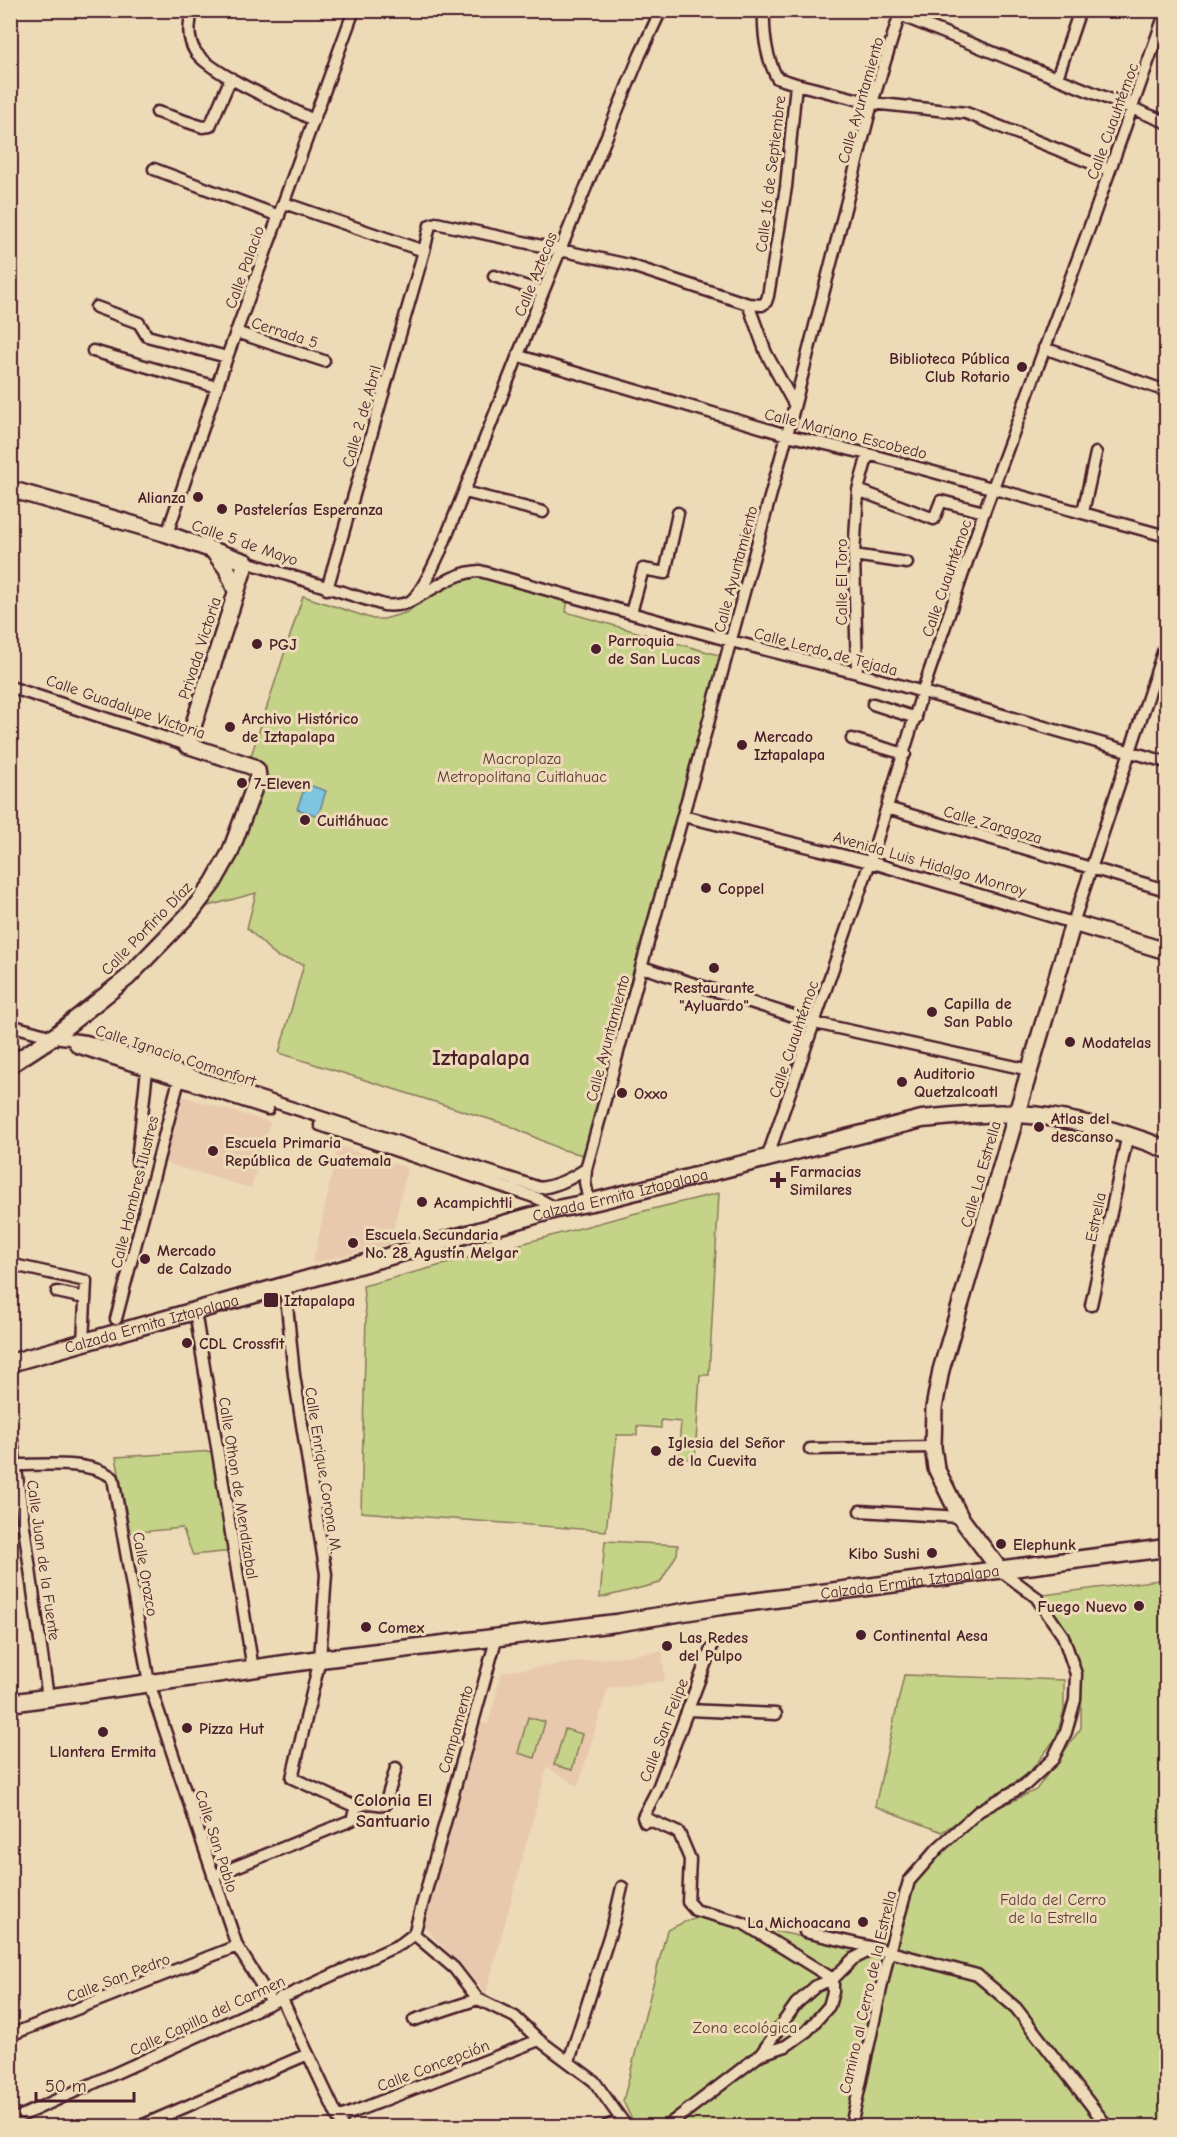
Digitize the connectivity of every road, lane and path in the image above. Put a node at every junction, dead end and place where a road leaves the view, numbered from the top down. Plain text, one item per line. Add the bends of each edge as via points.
1 (192, 10) edge
2 (354, 10) edge
3 (661, 10) edge
4 (764, 10) edge
5 (1080, 10) edge
6 (1167, 11) edge
7 (900, 13) edge
8 (231, 78) junction
9 (1057, 78) junction
10 (796, 84) junction
11 (872, 103) junction
12 (1132, 109) junction
13 (157, 112) dead end
14 (314, 120) junction
15 (1167, 122) edge
16 (154, 169) dead end
17 (1109, 170) junction
18 (284, 203) junction
19 (279, 216) junction
20 (560, 250) junction
21 (424, 251) junction
22 (494, 276) dead end
23 (543, 292) junction
24 (748, 304) junction
25 (96, 307) dead end
26 (236, 332) junction
27 (1044, 348) junction
28 (93, 351) dead end
29 (519, 356) junction
30 (227, 357) junction
31 (324, 361) dead end
32 (216, 387) junction
33 (1167, 391) edge
34 (794, 404) junction
35 (787, 435) junction
36 (1096, 453) dead end
37 (868, 454) junction
38 (993, 487) junction
39 (10, 489) edge
40 (858, 490) junction
41 (465, 492) junction
42 (543, 512) dead end
43 (984, 512) junction
44 (1083, 512) junction
45 (678, 513) dead end
46 (167, 534) junction
47 (1167, 536) edge
48 (212, 550) junction
49 (854, 555) junction
50 (246, 562) junction
51 (907, 564) dead end
52 (327, 589) junction
53 (236, 591) junction
54 (412, 600) junction
55 (631, 613) junction
56 (731, 641) junction
57 (1167, 643) edge
58 (856, 673) junction
59 (11, 687) edge
60 (922, 693) junction
61 (873, 704) dead end
62 (916, 718) junction
63 (852, 739) dead end
64 (187, 745) junction
65 (1130, 752) junction
66 (905, 754) junction
67 (1167, 762) edge
68 (258, 777) joint
69 (887, 808) junction
70 (683, 816) junction
71 (870, 862) junction
72 (1091, 868) junction
73 (1167, 890) edge
74 (1073, 923) junction
75 (1167, 951) edge
76 (642, 967) junction
77 (815, 1023) junction
78 (10, 1025) edge
79 (53, 1037) junction
80 (72, 1040) junction
81 (10, 1065) edge
82 (147, 1070) junction
83 (1030, 1070) junction
84 (179, 1077) junction
85 (1017, 1113) junction
86 (1128, 1134) junction
87 (1167, 1149) edge
88 (766, 1158) junction
89 (137, 1161) dead end
90 (586, 1169) junction
91 (597, 1201) junction
92 (557, 1209) junction
93 (18, 1266) dead end
94 (285, 1286) junction
95 (57, 1292) dead end
96 (85, 1298) junction
97 (1091, 1305) dead end
98 (195, 1311) junction
99 (116, 1319) dead end
100 (83, 1343) junction
101 (10, 1363) edge
102 (10, 1426) edge
103 (933, 1447) junction
104 (810, 1449) dead end
105 (16, 1465) junction
106 (860, 1511) dead end
107 (960, 1517) junction
108 (1167, 1548) edge
109 (999, 1570) junction
110 (497, 1636) junction
111 (711, 1649) dead end
112 (320, 1659) junction
113 (253, 1669) junction
114 (149, 1683) junction
115 (48, 1698) junction
116 (10, 1703) edge
117 (688, 1710) junction
118 (776, 1714) dead end
119 (396, 1768) dead end
120 (356, 1807) junction
121 (213, 1876) junction
122 (622, 1887) dead end
123 (805, 1932) dead end
124 (414, 1934) junction
125 (237, 1947) junction
126 (875, 1948) junction
127 (889, 1952) junction
128 (833, 1979) junction
129 (478, 1999) junction
130 (276, 2000) junction
131 (414, 2020) dead end
132 (10, 2035) edge
133 (539, 2040) junction
134 (308, 2054) junction
135 (761, 2054) junction
136 (569, 2061) junction
137 (10, 2121) edge
138 (340, 2122) edge
139 (623, 2123) edge
140 (141, 2127) edge
141 (607, 2127) edge
142 (667, 2127) edge
143 (851, 2127) edge
144 (1107, 2127) edge

1 - 8 street via 188,29 195,52
2 - 14 street, Calle Palacio
3 - 20 street, Calle Aztecas
4 - 10 street, Calle 16 de Septiembre via 770,65 777,78
5 - 9 street
6 - 12 street, Calle Cuauhtémoc
7 - 9 street
7 - 11 street, Calle Ayuntamiento
8 - 13 street via 210,126
8 - 14 street
9 - 12 street
10 - 11 street
10 - 24 street, Calle 16 de Septiembre via 787,180 768,296 762,305
11 - 17 street via 966,113
11 - 34 street, Calle Ayuntamiento
12 - 15 street
12 - 17 street, Calle Cuauhtémoc
14 - 18 street, Calle Palacio
16 - 19 street
17 - 27 street, Calle Cuauhtémoc
18 - 19 street, Calle Palacio
18 - 21 street
19 - 26 street, Calle Palacio
20 - 21 street via 433,223
20 - 23 street, Calle Aztecas
20 - 24 street via 629,265
21 - 52 street, Calle 2 de Abril
22 - 23 street
23 - 29 street, Calle Aztecas
24 - 34 street via 766,353
25 - 30 street via 139,323 147,336
26 - 30 street, Calle Palacio
26 - 31 street, Cerrada 5
27 - 33 street
27 - 38 street, Calle Cuauhtémoc
28 - 32 street
29 - 35 street, Calle Mariano Escobedo
29 - 41 street, Calle Aztecas
30 - 32 street, Calle Palacio
32 - 46 street, Calle Palacio
34 - 35 street, Calle Ayuntamiento
35 - 37 street, Calle Mariano Escobedo
35 - 56 street, Calle Ayuntamiento
36 - 44 street
37 - 38 street, Calle Mariano Escobedo
37 - 40 street, Calle El Toro
38 - 43 street, Calle Cuauhtémoc
38 - 44 street, Calle Mariano Escobedo
39 - 46 street, Calle 5 de Mayo
40 - 43 street via 934,519 941,501
40 - 49 street, Calle El Toro
41 - 42 street
41 - 54 street, Calle Aztecas via 441,550
43 - 60 street, Calle Cuauhtémoc
44 - 47 street, Calle Mariano Escobedo
45 - 55 street via 665,573 643,569
46 - 48 street, Calle 5 de Mayo
48 - 50 street, Calle 5 de Mayo
48 - 53 street via 227,569
49 - 51 street
49 - 58 street, Calle El Toro
50 - 52 street, Calle 5 de Mayo
50 - 53 street, Privada Victoria
52 - 54 street, Calle 5 de Mayo via 384,605
53 - 64 street, Privada Victoria
54 - 55 street, Calle Lerdo de Tejada via 454,576 480,571
55 - 56 street, Calle Lerdo de Tejada
56 - 58 street, Calle Lerdo de Tejada
56 - 70 street, Calle Ayuntamiento
57 - 65 street, Calle La Estrella
58 - 60 street, Calle Lerdo de Tejada
59 - 64 street, Calle Guadalupe Victoria
60 - 62 street, Calle Cuauhtémoc
60 - 65 street, Calle Lerdo de Tejada
61 - 62 street
62 - 66 street, Calle Cuauhtémoc
63 - 66 street
64 - 68 street, Calle Guadalupe Victoria via 251,766
65 - 67 street, Calle Lerdo de Tejada
65 - 72 street, Calle La Estrella
66 - 69 street, Calle Cuauhtémoc
68 - 79 street, Calle Porfirio Díaz via 230,853 192,911 127,978
69 - 71 street, Calle Cuauhtémoc
69 - 72 street, Calle Zaragoza
70 - 71 street, Avenida Luis Hidalgo Monroy
70 - 76 street, Calle Ayuntamiento
71 - 74 street, Avenida Luis Hidalgo Monroy
71 - 77 street, Calle Cuauhtémoc
72 - 73 street, Calle Zaragoza
72 - 74 street, Calle La Estrella
74 - 75 street, Avenida Luis Hidalgo Monroy
74 - 83 street, Calle La Estrella
76 - 77 street
76 - 90 street, Calle Ayuntamiento
77 - 83 street
77 - 88 street, Calle Cuauhtémoc
78 - 79 street
79 - 80 street
79 - 81 street, Calle Porfirio Díaz
80 - 82 street, Calle Ignacio Comonfort via 77,1047
80 - 84 street, Calle Ignacio Comonfort via 86,1041
82 - 84 street, Calle Ignacio Comonfort
82 - 89 street
83 - 85 street, Calle La Estrella
84 - 90 street, Calle Ignacio Comonfort via 540,1188 572,1179
84 - 92 street, Calle Ignacio Comonfort via 526,1194
84 - 99 street, Calle Hombres Ilustres
85 - 86 main road, Calzada Ermita Iztapalapa
85 - 88 main road, Calzada Ermita Iztapalapa via 922,1119
85 - 103 street, Calle La Estrella via 941,1370 934,1408
86 - 87 main road, Calzada Ermita Iztapalapa
86 - 97 street, Estrella
88 - 91 main road, Calzada Ermita Iztapalapa
90 - 91 street, Calle Ayuntamiento via 588,1197
91 - 92 main road, Calzada Ermita Iztapalapa
92 - 94 main road, Calzada Ermita Iztapalapa
93 - 96 street via 86,1281
94 - 98 main road, Calzada Ermita Iztapalapa
94 - 112 street, Calle Enrique Corona M. via 294,1375 326,1574
95 - 96 street
96 - 100 street
98 - 100 main road, Calzada Ermita Iztapalapa
98 - 113 street, Calle Othon de Mendizabal
100 - 101 main road, Calzada Ermita Iztapalapa
102 - 105 street, Calle Juan de la Fuente
103 - 104 street
103 - 107 street, Calle La Estrella via 936,1468
105 - 114 street, Calle Orozco via 77,1466 113,1478
105 - 115 street, Calle Juan de la Fuente
106 - 107 street
107 - 109 street, Calle La Estrella
108 - 109 main road, Calzada Ermita Iztapalapa
109 - 110 main road, Calzada Ermita Iztapalapa
109 - 127 street, Camino al Cerro de la Estrella via 1036,1597 1064,1636 1076,1674 1075,1700 1066,1732 1053,1759 1025,1785 979,1811 909,1881
110 - 112 main road, Calzada Ermita Iztapalapa
110 - 124 street, Campamento
111 - 117 street, Calle San Felipe
112 - 113 main road, Calzada Ermita Iztapalapa
112 - 120 street, Calle Enrique Corona M. via 292,1778
113 - 114 main road, Calzada Ermita Iztapalapa
114 - 115 main road, Calzada Ermita Iztapalapa
114 - 121 street, Calle San Pablo
115 - 116 main road, Calzada Ermita Iztapalapa
117 - 118 street
117 - 128 street, Calle San Felipe via 644,1819 679,1833 690,1859 688,1902 695,1910 743,1923
119 - 120 street via 386,1805 369,1803
120 - 121 street via 352,1820
121 - 125 street, Calle San Pablo
122 - 136 street
123 - 126 street
124 - 129 street via 454,1968
124 - 130 street, Calle Capilla del Carmen
125 - 130 street, Calle San Pablo
125 - 132 street, Calle San Pedro
126 - 127 street
126 - 128 street via 853,1959
127 - 143 street, Camino al Cerro de la Estrella
127 - 144 street via 977,1975 1016,2008
128 - 135 street via 816,1986 796,2004
128 - 135 street via 830,2006 807,2031 786,2046
129 - 131 street
129 - 133 street via 515,2017
130 - 134 street, Calle San Pablo
130 - 137 street, Calle Capilla del Carmen
133 - 136 street
133 - 138 street, Calle Concepción
134 - 138 street, Calle San Pablo
134 - 140 street
135 - 142 street
136 - 139 street via 594,2081
139 - 141 street

